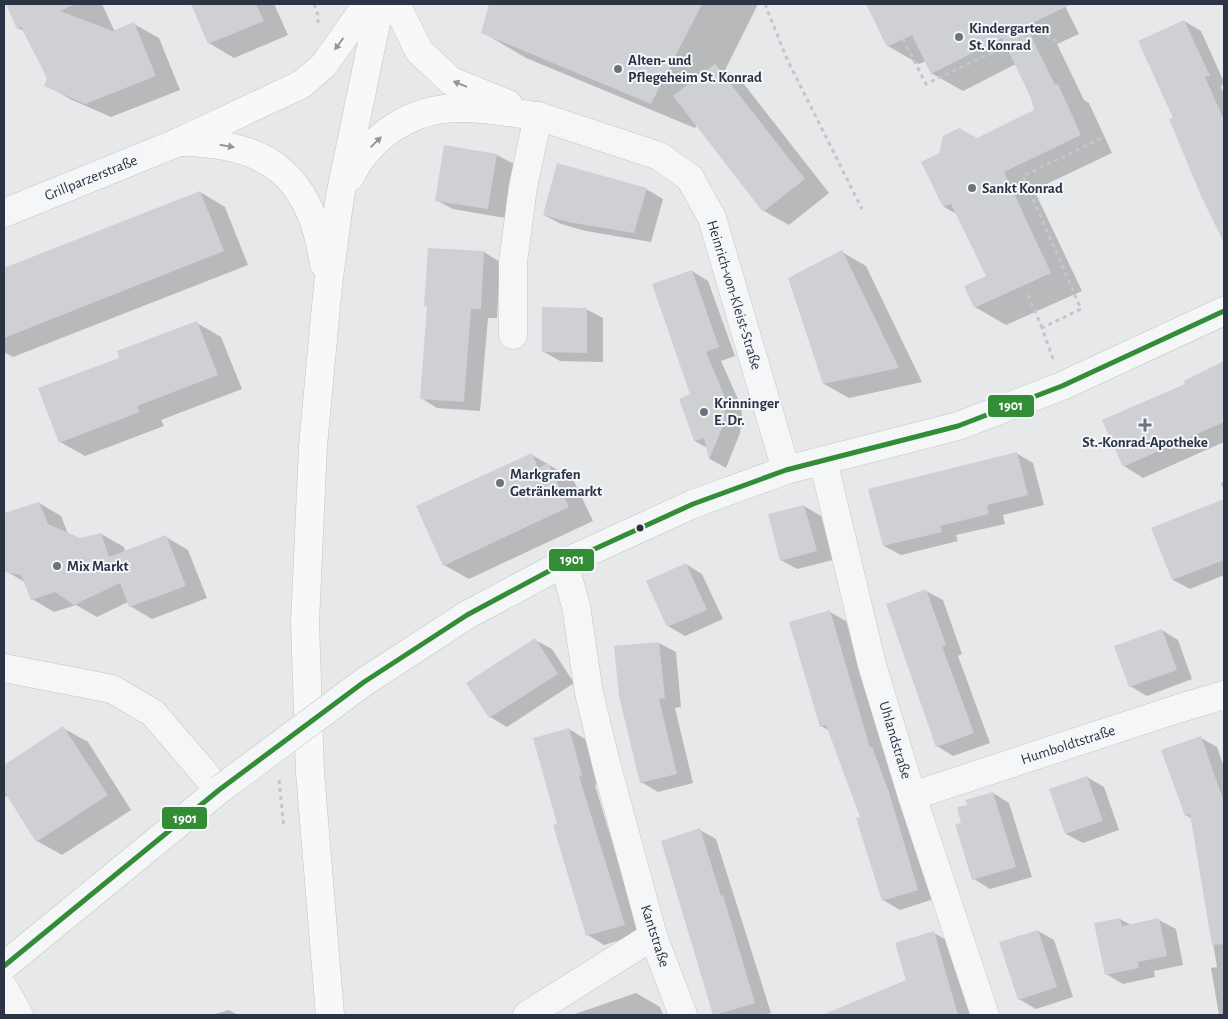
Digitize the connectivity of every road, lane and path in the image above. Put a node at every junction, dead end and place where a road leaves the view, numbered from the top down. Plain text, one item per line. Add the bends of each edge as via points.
1 (367, 4) edge
2 (380, 4) edge
3 (396, 4) edge
4 (765, 4) edge
5 (903, 39) dead end
6 (1061, 42) dead end
7 (538, 116) junction
8 (1104, 137) dead end
9 (178, 142) junction
10 (340, 196) junction
11 (862, 209) dead end
12 (4, 213) edge
13 (328, 285) junction
14 (1028, 295) dead end
15 (1224, 311) edge
16 (1042, 328) junction
17 (514, 335) dead end
18 (1062, 386) junction
19 (823, 460) junction
20 (786, 470) junction
21 (564, 563) junction
22 (4, 668) edge
23 (1224, 696) edge
24 (219, 790) junction
25 (912, 796) junction
26 (653, 936) junction
27 (4, 966) edge
28 (4, 988) edge
29 (19, 1015) edge
30 (330, 1015) edge
31 (526, 1015) edge
32 (683, 1015) edge
33 (985, 1015) edge

1 -> 9 main road via 324,65 302,84
2 - 10 main road
7 -> 3 main road via 451,81 418,52
4 - 11 path via 787,59
5 - 6 path via 926,84 1037,31
10 -> 7 main road via 359,158 388,130 420,114 457,108
7 - 17 street via 523,187 514,262
7 - 20 street, Heinrich-von-Kleist-Straße via 659,156 690,178 712,218
8 - 16 path via 1023,176 1081,309
9 - 12 street, Grillparzerstraße
9 -> 13 main road via 234,147 274,165 298,186 320,237
10 - 13 main road
13 - 30 main road via 312,446 305,622 310,772
14 - 16 path
15 - 18 street
16 - 18 path
18 - 19 street via 958,426
19 - 20 street
19 - 25 street, Uhlandstraße via 872,664
20 - 21 street via 693,504
21 - 24 street, bridge via 468,615 364,682
21 - 26 street, Kantstraße via 576,606 589,693
22 - 24 street via 112,689 153,713
23 - 25 street, Humboldtstraße
24 - 27 street
25 - 33 street, Uhlandstraße
26 - 31 street
26 - 32 street, Kantstraße
28 - 29 street

